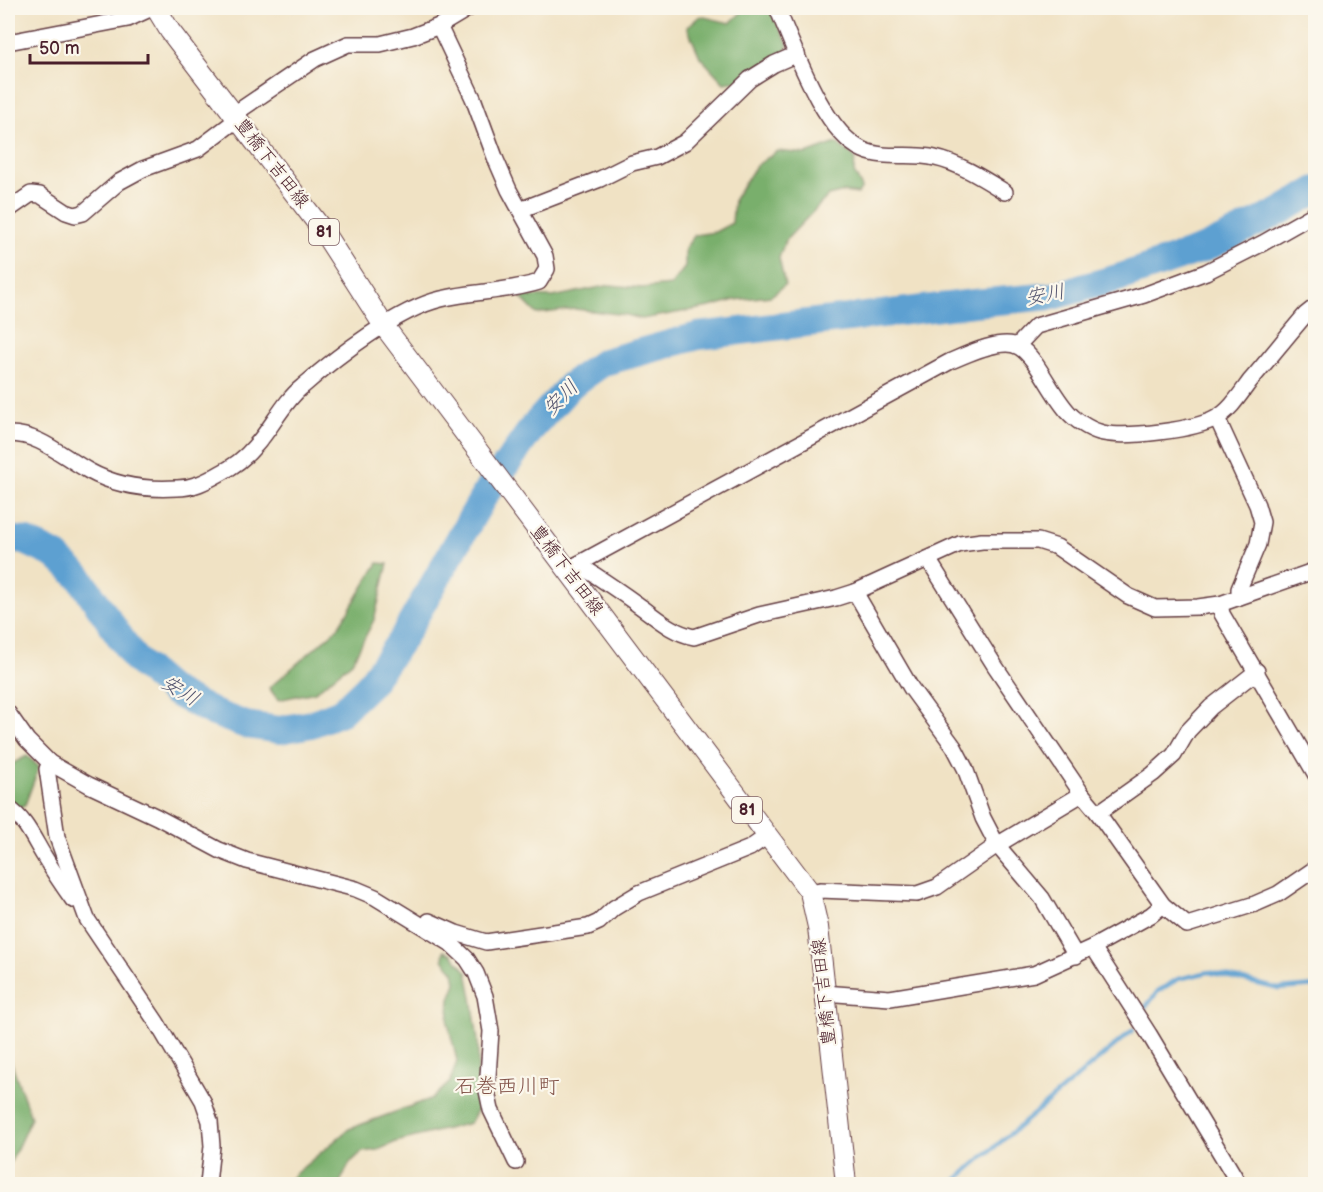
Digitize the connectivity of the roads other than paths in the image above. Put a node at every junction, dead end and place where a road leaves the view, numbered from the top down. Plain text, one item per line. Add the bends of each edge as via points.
1 (154, 8) edge
2 (469, 8) edge
3 (777, 8) edge
4 (439, 26) junction
5 (8, 42) edge
6 (796, 54) junction
7 (236, 116) junction
8 (1005, 192) dead end
9 (8, 210) edge
10 (520, 210) junction
11 (1316, 213) edge
12 (1316, 306) edge
13 (384, 326) junction
14 (1017, 346) junction
15 (1217, 418) junction
16 (8, 434) edge
17 (928, 559) junction
18 (573, 567) junction
19 (1316, 570) edge
20 (855, 592) junction
21 (1239, 597) junction
22 (1220, 604) junction
23 (1257, 671) junction
24 (8, 713) edge
25 (50, 763) junction
26 (1316, 775) edge
27 (1082, 794) junction
28 (8, 808) edge
29 (1098, 813) junction
30 (767, 836) junction
31 (998, 845) junction
32 (1316, 868) edge
33 (810, 892) junction
34 (1163, 905) junction
35 (82, 908) junction
36 (418, 922) junction
37 (1093, 947) junction
38 (1076, 956) junction
39 (824, 993) junction
40 (516, 1162) dead end
41 (208, 1185) edge
42 (846, 1185) edge
43 (1239, 1185) edge

1 - 5 street via 128,19
1 - 7 main road, 豊橋下吉田線 / 81
2 - 4 street
3 - 6 street
4 - 7 street via 380,45 348,44 315,59
4 - 10 street
6 - 8 street via 837,130 852,143 891,156 936,158
6 - 10 street via 750,79 685,142 657,157 632,163
7 - 9 street via 198,149 119,182 83,213 66,212 40,195 30,194
7 - 13 main road, 豊橋下吉田線 / 81 via 321,228
10 - 13 street via 545,256 547,269 539,282 440,299
11 - 14 street via 1206,272 1144,295 1036,326
12 - 15 street
13 - 16 street via 301,387 256,446 234,466 200,485 136,488 90,472 32,436
13 - 18 main road, 豊橋下吉田線 / 81 via 508,492
14 - 15 street via 1029,355 1072,416 1104,434 1168,431
14 - 18 street via 978,350 949,362
15 - 21 street via 1262,522
17 - 20 street
17 - 22 street via 960,544 1038,541 1057,547 1128,596 1155,608
17 - 27 street via 994,666
18 - 20 street via 617,590 667,627 694,637 759,615
18 - 30 main road, 豊橋下吉田線 / 81 via 616,636
19 - 21 street
20 - 31 street via 911,688 954,747
21 - 22 street
22 - 23 street via 1222,614
23 - 26 street
23 - 29 street via 1195,723 1174,755 1153,774
24 - 25 street
25 - 35 street via 47,769 57,837
25 - 36 street via 219,850 284,872 356,889
27 - 29 street
27 - 31 street
28 - 35 street
29 - 34 street
30 - 33 main road, 豊橋下吉田線 / 81
30 - 36 street via 750,848 639,893 588,927 486,942 427,920
31 - 33 street via 937,887 917,894
31 - 38 street via 1042,898
32 - 34 street via 1256,904 1186,925
33 - 39 main road, 豊橋下吉田線 / 81 via 818,927
34 - 37 street
35 - 41 street via 203,1101 212,1146
36 - 40 street via 467,958 486,996 491,1031 487,1091 491,1110
37 - 38 street
37 - 43 street
38 - 39 street via 1034,974 890,998
39 - 42 main road, 豊橋下吉田線 / 81

